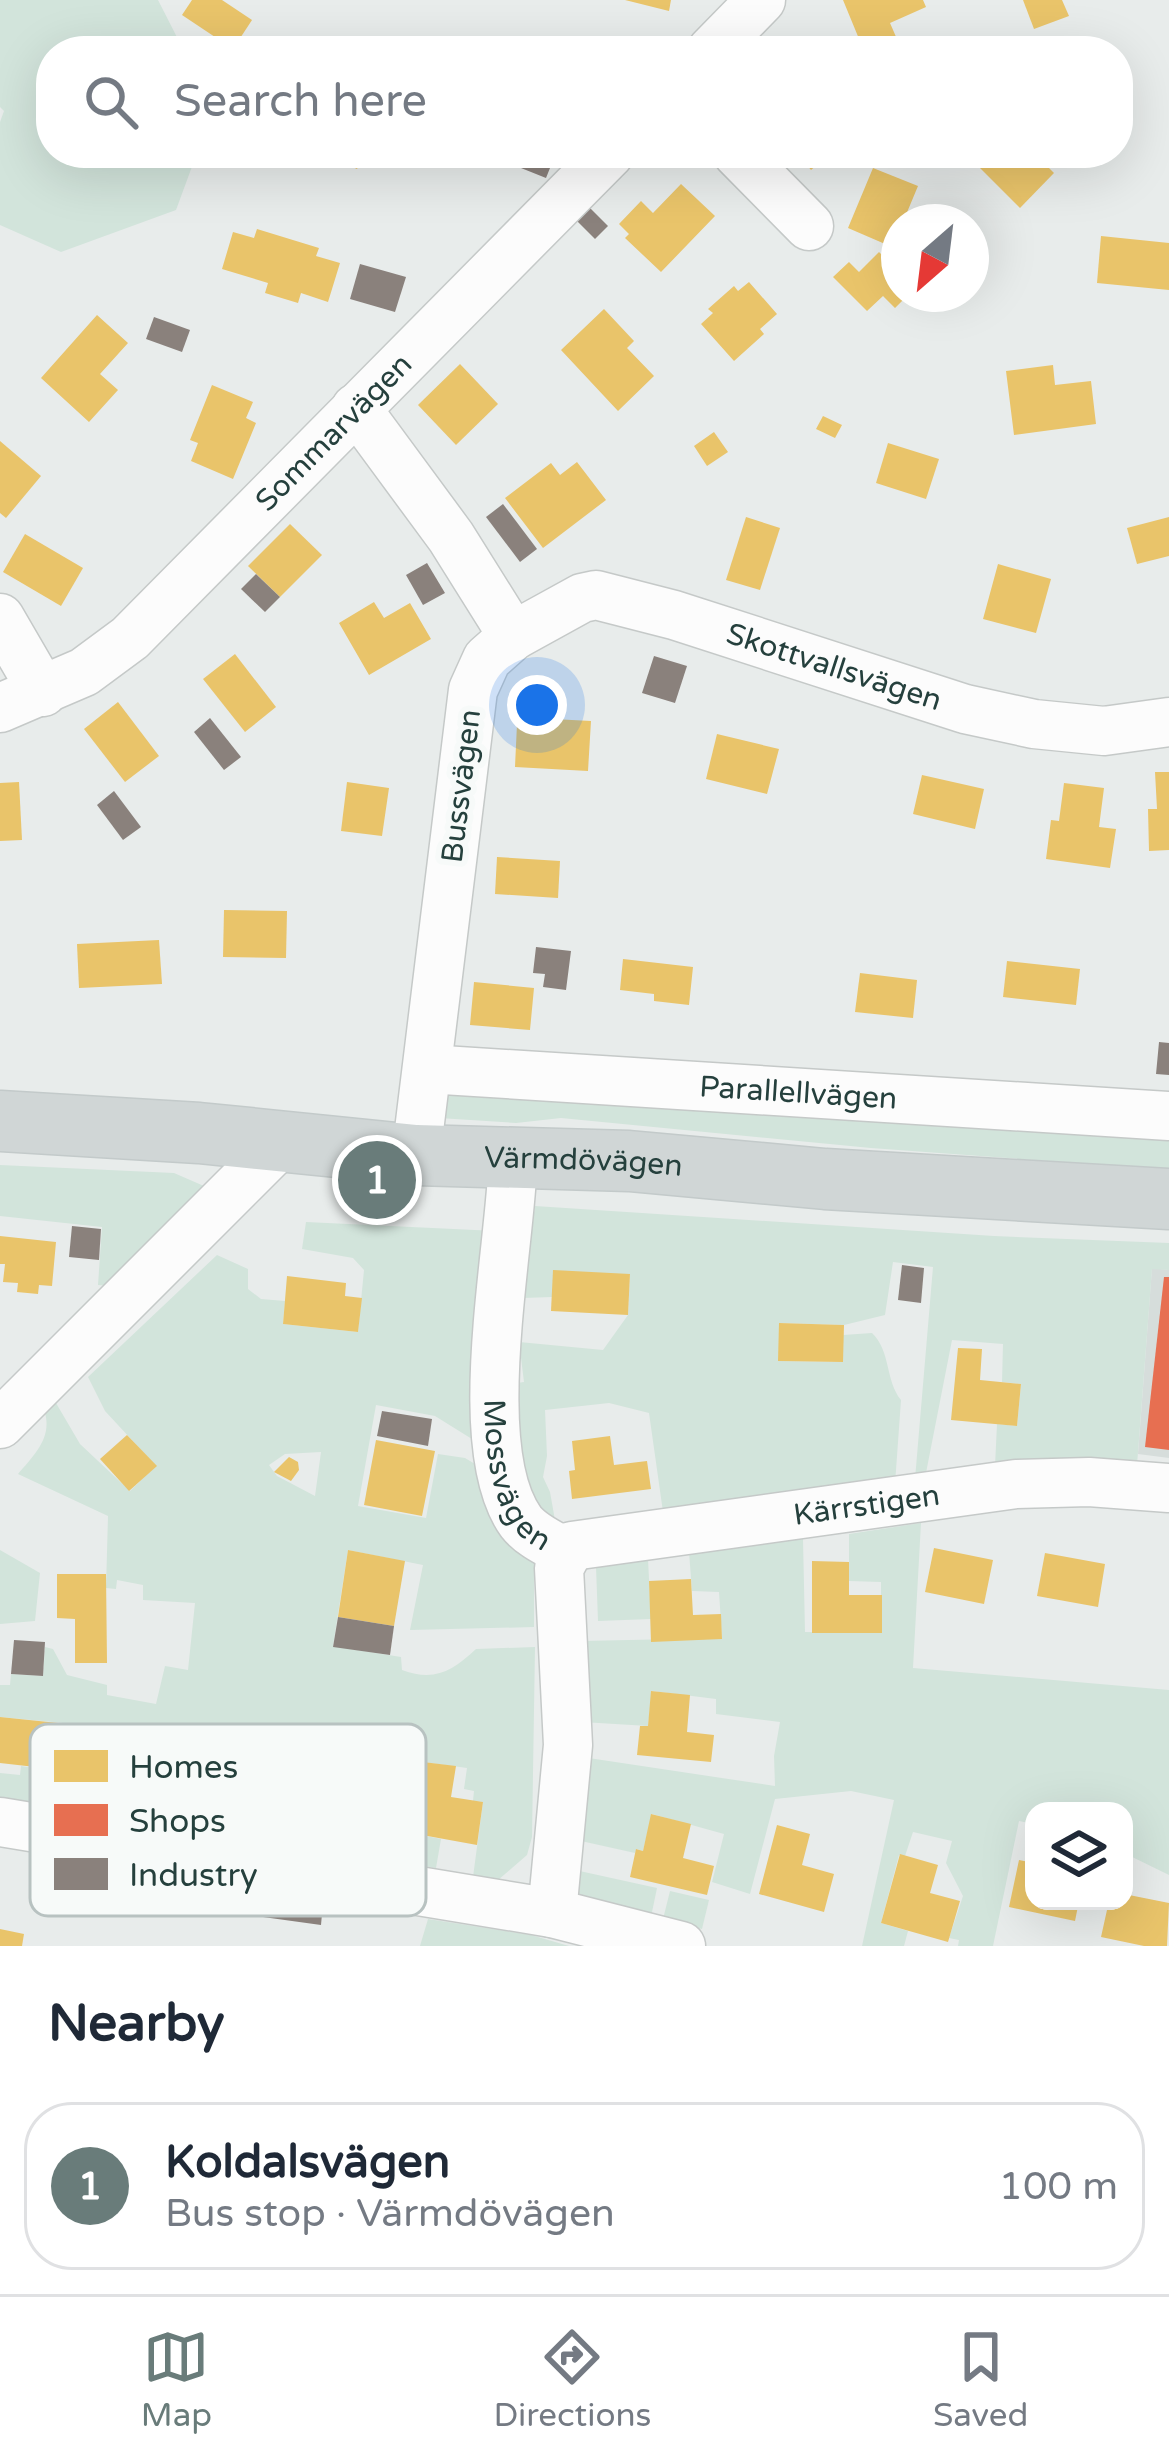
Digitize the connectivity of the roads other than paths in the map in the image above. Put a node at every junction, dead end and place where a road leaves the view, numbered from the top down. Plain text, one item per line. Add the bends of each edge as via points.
1 (761, 0) edge
2 (726, 36) edge
3 (595, 168) edge
4 (752, 168) edge
5 (809, 226) dead end
6 (356, 408) junction
7 (0, 618) edge
8 (513, 636) junction
9 (21, 700) edge
10 (1169, 722) edge
11 (427, 1069) junction
12 (1169, 1116) edge
13 (0, 1121) edge
14 (280, 1143) junction
15 (416, 1155) junction
16 (513, 1160) junction
17 (1169, 1198) edge
18 (0, 1424) edge
19 (1169, 1488) edge
20 (567, 1552) junction
21 (0, 1822) edge
22 (30, 1827) edge
23 (426, 1892) edge
24 (552, 1913) junction
25 (681, 1946) edge

1 - 2 street
3 - 6 street, Sommarvägen
4 - 5 street
6 - 8 street
6 - 9 street, Sommarvägen via 130,638 84,672
7 - 9 street, Sommarvägen
8 - 10 street, Skottvallsvägen via 596,595 988,714 1063,730
8 - 11 street, Bussvägen via 487,659 473,690
11 - 12 street, Parallellvägen
11 - 15 street, Bussvägen
13 - 14 main road, Värmdövägen
14 - 15 main road, Värmdövägen
14 - 18 street
15 - 16 main road, Värmdövägen
16 - 17 main road, Värmdövägen
16 - 20 street, Mossvägen via 492,1403 499,1463 523,1524
19 - 20 street, Kärrstigen via 1016,1484
20 - 24 street, Mossvägen via 559,1568 568,1745
21 - 22 street
23 - 24 street
24 - 25 street

